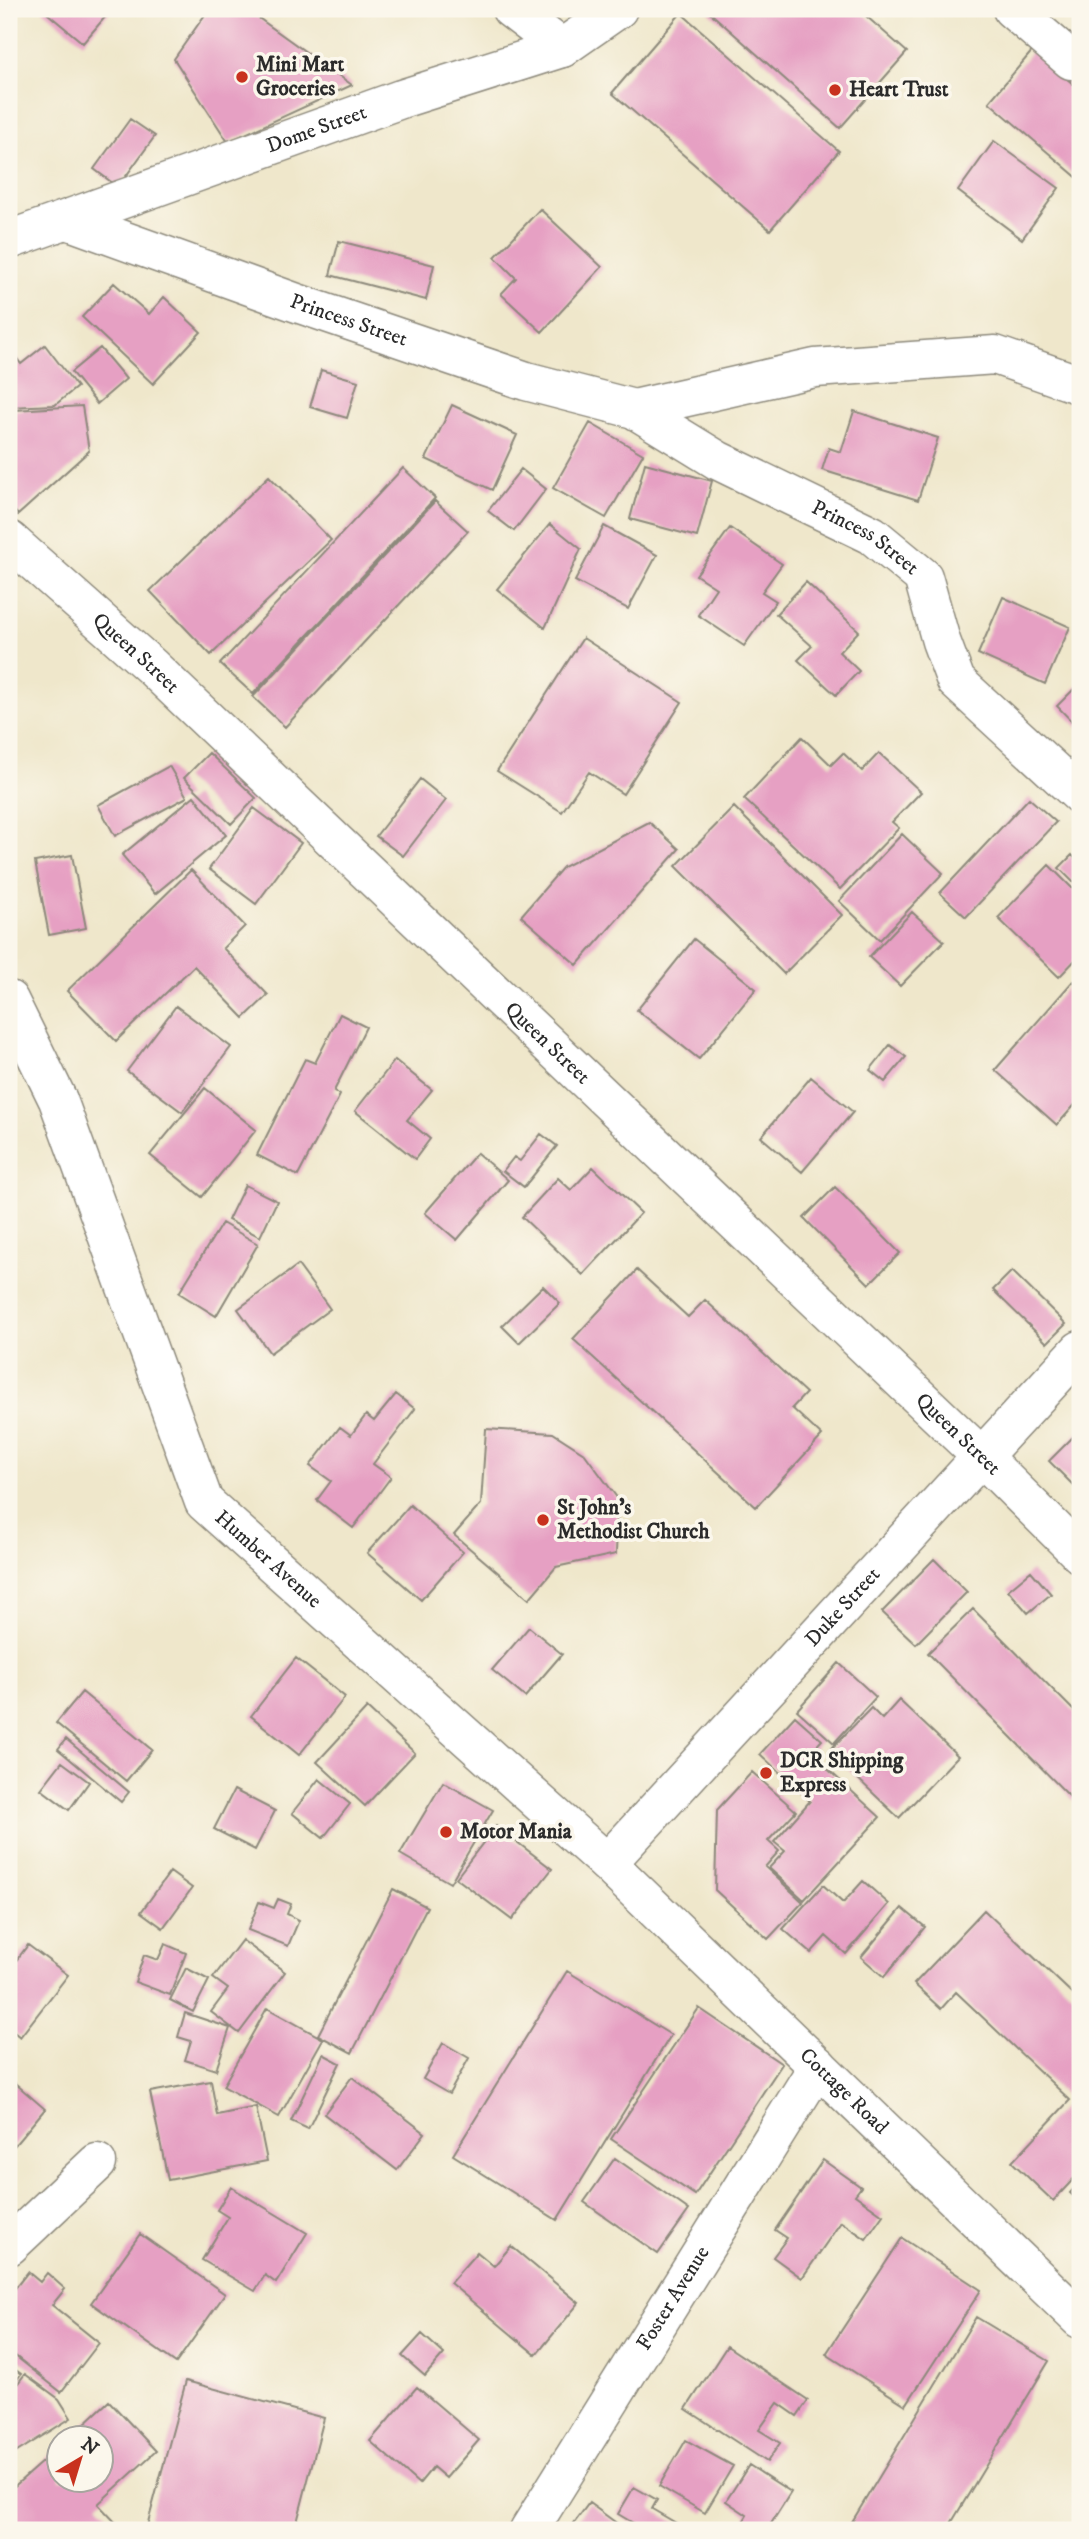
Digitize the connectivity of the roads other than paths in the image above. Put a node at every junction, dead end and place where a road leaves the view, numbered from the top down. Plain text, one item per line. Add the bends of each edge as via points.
1 (511, 9) edge
2 (618, 9) edge
3 (1012, 9) edge
4 (562, 48) junction
5 (1071, 60) dead end
6 (67, 220) junction
7 (9, 240) edge
8 (1080, 385) edge
9 (634, 409) junction
10 (9, 540) edge
11 (1080, 795) edge
12 (9, 1000) edge
13 (1080, 1350) edge
14 (982, 1457) junction
15 (1080, 1554) edge
16 (607, 1864) junction
17 (818, 2066) junction
18 (97, 2163) dead end
19 (9, 2246) edge
20 (1080, 2319) edge
21 (529, 2530) edge

1 - 4 street
2 - 4 street, Dome Street
3 - 5 street
4 - 6 street, Dome Street via 401,99
6 - 7 street, Dome Street
6 - 9 street, Princess Street via 513,377
8 - 9 street, Princess Street via 995,355 815,368
9 - 11 street, Princess Street via 717,460 872,535 923,576 956,681
10 - 14 street, Queen Street via 152,667
12 - 16 street, Humber Avenue via 58,1100 204,1502
13 - 14 street, Duke Street
14 - 15 street, Queen Street
14 - 16 street, Duke Street
16 - 17 street, Cottage Road
17 - 20 street, Cottage Road
17 - 21 street, Foster Avenue
18 - 19 street

